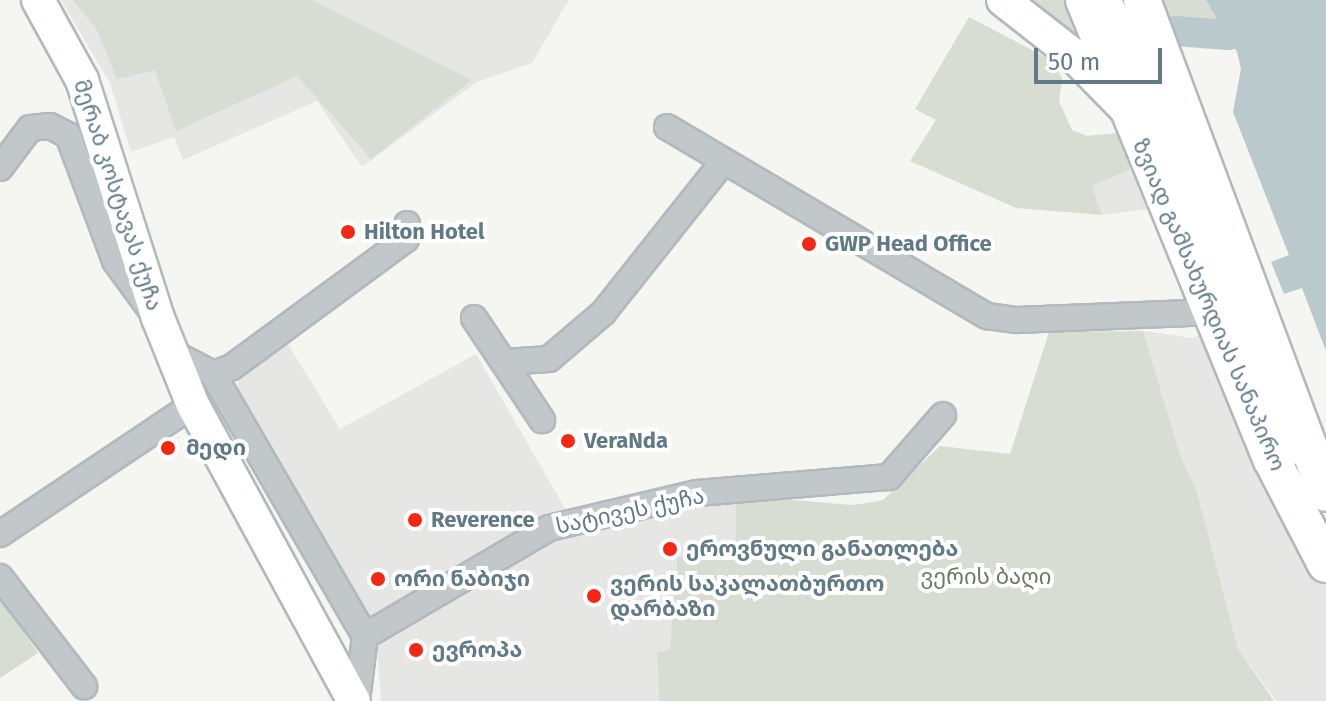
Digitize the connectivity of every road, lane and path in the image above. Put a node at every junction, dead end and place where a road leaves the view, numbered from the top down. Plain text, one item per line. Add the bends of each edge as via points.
1 (38, 0) edge
2 (1003, 0) edge
3 (1084, 0) edge
4 (1104, 0) edge
5 (1142, 0) edge
6 (1127, 110) junction
7 (667, 127) dead end
8 (723, 162) junction
9 (0, 168) edge
10 (407, 224) dead end
11 (127, 259) junction
12 (1206, 298) junction
13 (474, 318) dead end
14 (169, 351) junction
15 (504, 362) junction
16 (213, 374) junction
17 (193, 405) junction
18 (943, 415) dead end
19 (542, 420) dead end
20 (1326, 496) edge
21 (0, 534) edge
22 (1326, 564) edge
23 (0, 577) edge
24 (365, 636) junction
25 (84, 686) dead end
26 (356, 701) edge

1 - 11 main road, მერაბ კოსტავას ქუჩა via 82,80
2 - 6 main road via 1072,54
3 - 6 highway, ზვიად გამსახურდიას სანაპირო
4 - 20 main road, ზვიად გამსახურდიას სანაპირო via 1264,384
5 - 20 highway, ზვიად გამსახურდიას სანაპირო
6 - 12 highway, ზვიად გამსახურდიას სანაპირო
7 - 8 street
8 - 12 street via 987,316 1017,320 1190,313
8 - 15 street via 603,313 549,359
9 - 11 street via 30,128 50,126 68,135
10 - 16 street via 406,239 232,367
11 - 14 main road, მერაბ კოსტავას ქუჩა
12 - 22 highway, ზვიად გამსახურდიას სანაპირო via 1272,460
13 - 15 street
14 - 16 street
14 - 17 main road, მერაბ კოსტავას ქუჩა
15 - 19 street
16 - 24 street
17 - 21 street
17 - 26 main road, მერაბ კოსტავას ქუჩა
18 - 24 street, სატივეს ქუჩა via 889,477 697,493 549,528
23 - 25 street
24 - 26 street, მერაბ კოსტავას ქუჩა

